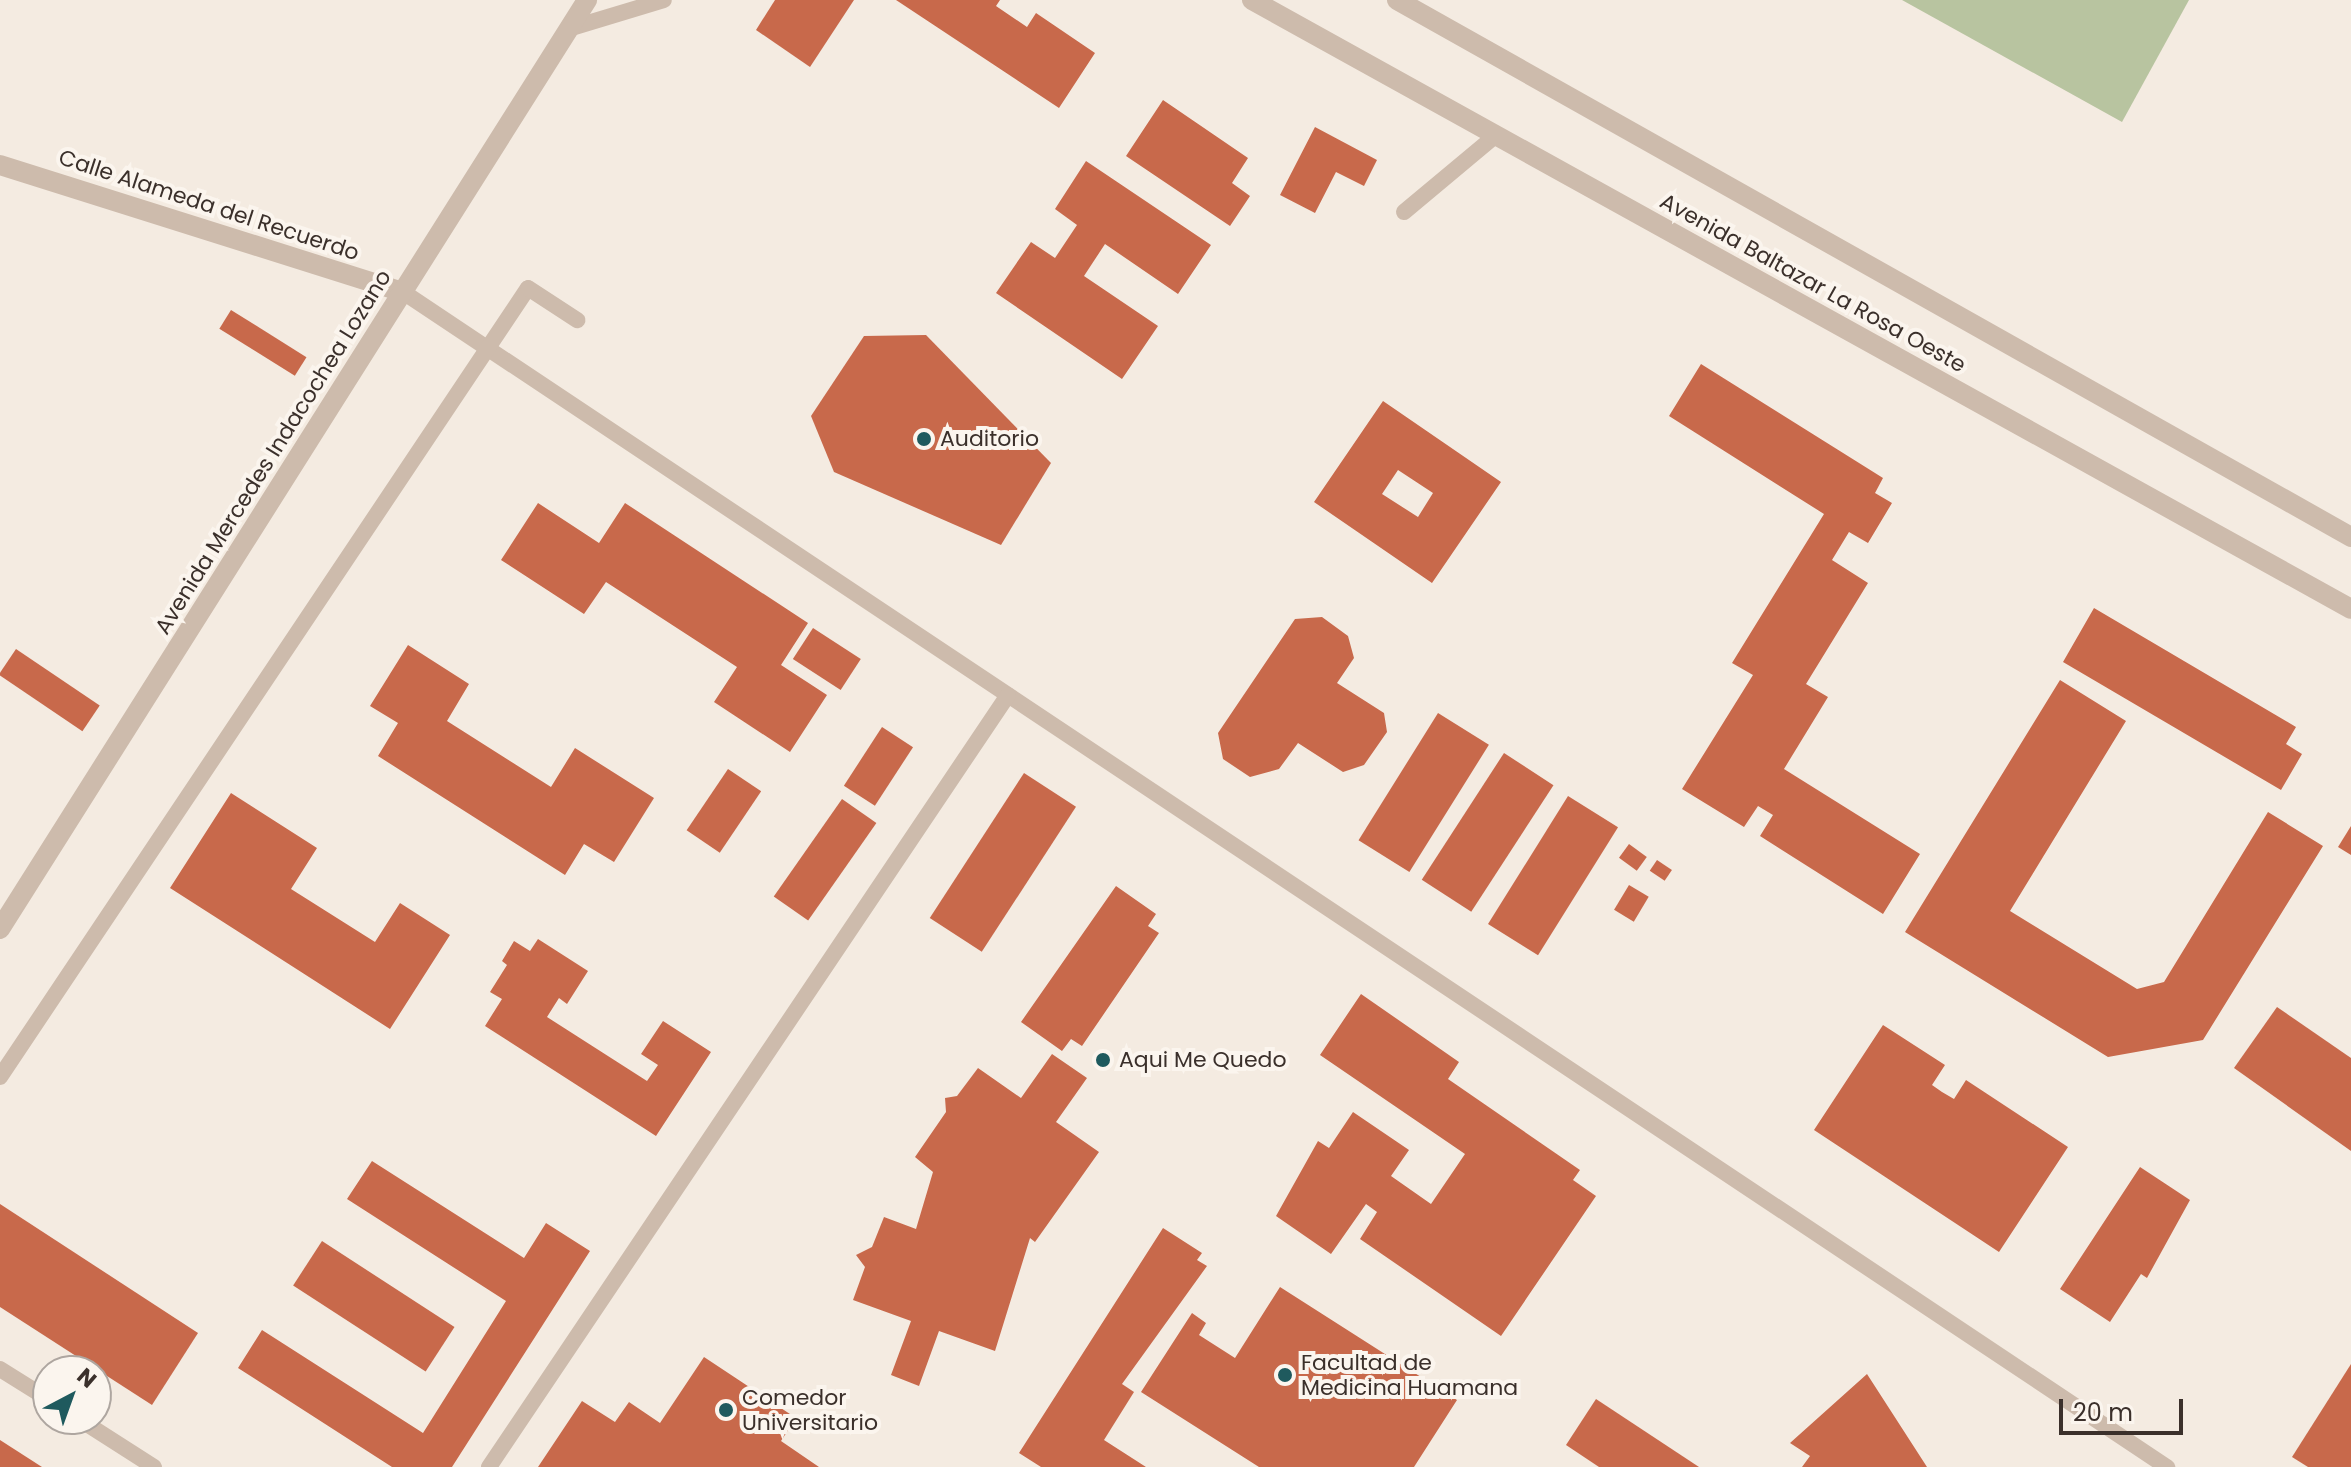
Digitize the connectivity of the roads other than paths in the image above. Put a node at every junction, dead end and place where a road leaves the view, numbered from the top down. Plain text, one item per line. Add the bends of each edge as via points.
1 (587, 0) edge
2 (664, 0) edge
3 (1252, 0) edge
4 (1397, 0) edge
5 (568, 29) junction
6 (1496, 135) junction
7 (0, 165) edge
8 (1404, 212) dead end
9 (403, 292) junction
10 (577, 320) dead end
11 (487, 348) junction
12 (2351, 537) edge
13 (2351, 609) edge
14 (1008, 695) junction
15 (0, 929) edge
16 (0, 1077) edge
17 (0, 1369) edge
18 (32, 1389) edge
19 (104, 1435) edge
20 (154, 1467) edge
21 (489, 1467) edge
22 (2167, 1467) edge

1 - 5 street, Avenida Mercedes Indacochea Lozano
2 - 5 lane
3 - 6 street, Avenida Baltazar La Rosa Oeste
4 - 12 street, Avenida Baltazar La Rosa Oeste
5 - 9 street, Avenida Mercedes Indacochea Lozano
6 - 8 lane
6 - 13 street, Avenida Baltazar La Rosa Oeste
7 - 9 street, Calle Alameda del Recuerdo
9 - 11 lane
9 - 15 street, Avenida Mercedes Indacochea Lozano
10 - 11 lane via 528,288
11 - 14 lane
11 - 16 lane
14 - 21 lane
14 - 22 lane
17 - 18 lane
19 - 20 lane

